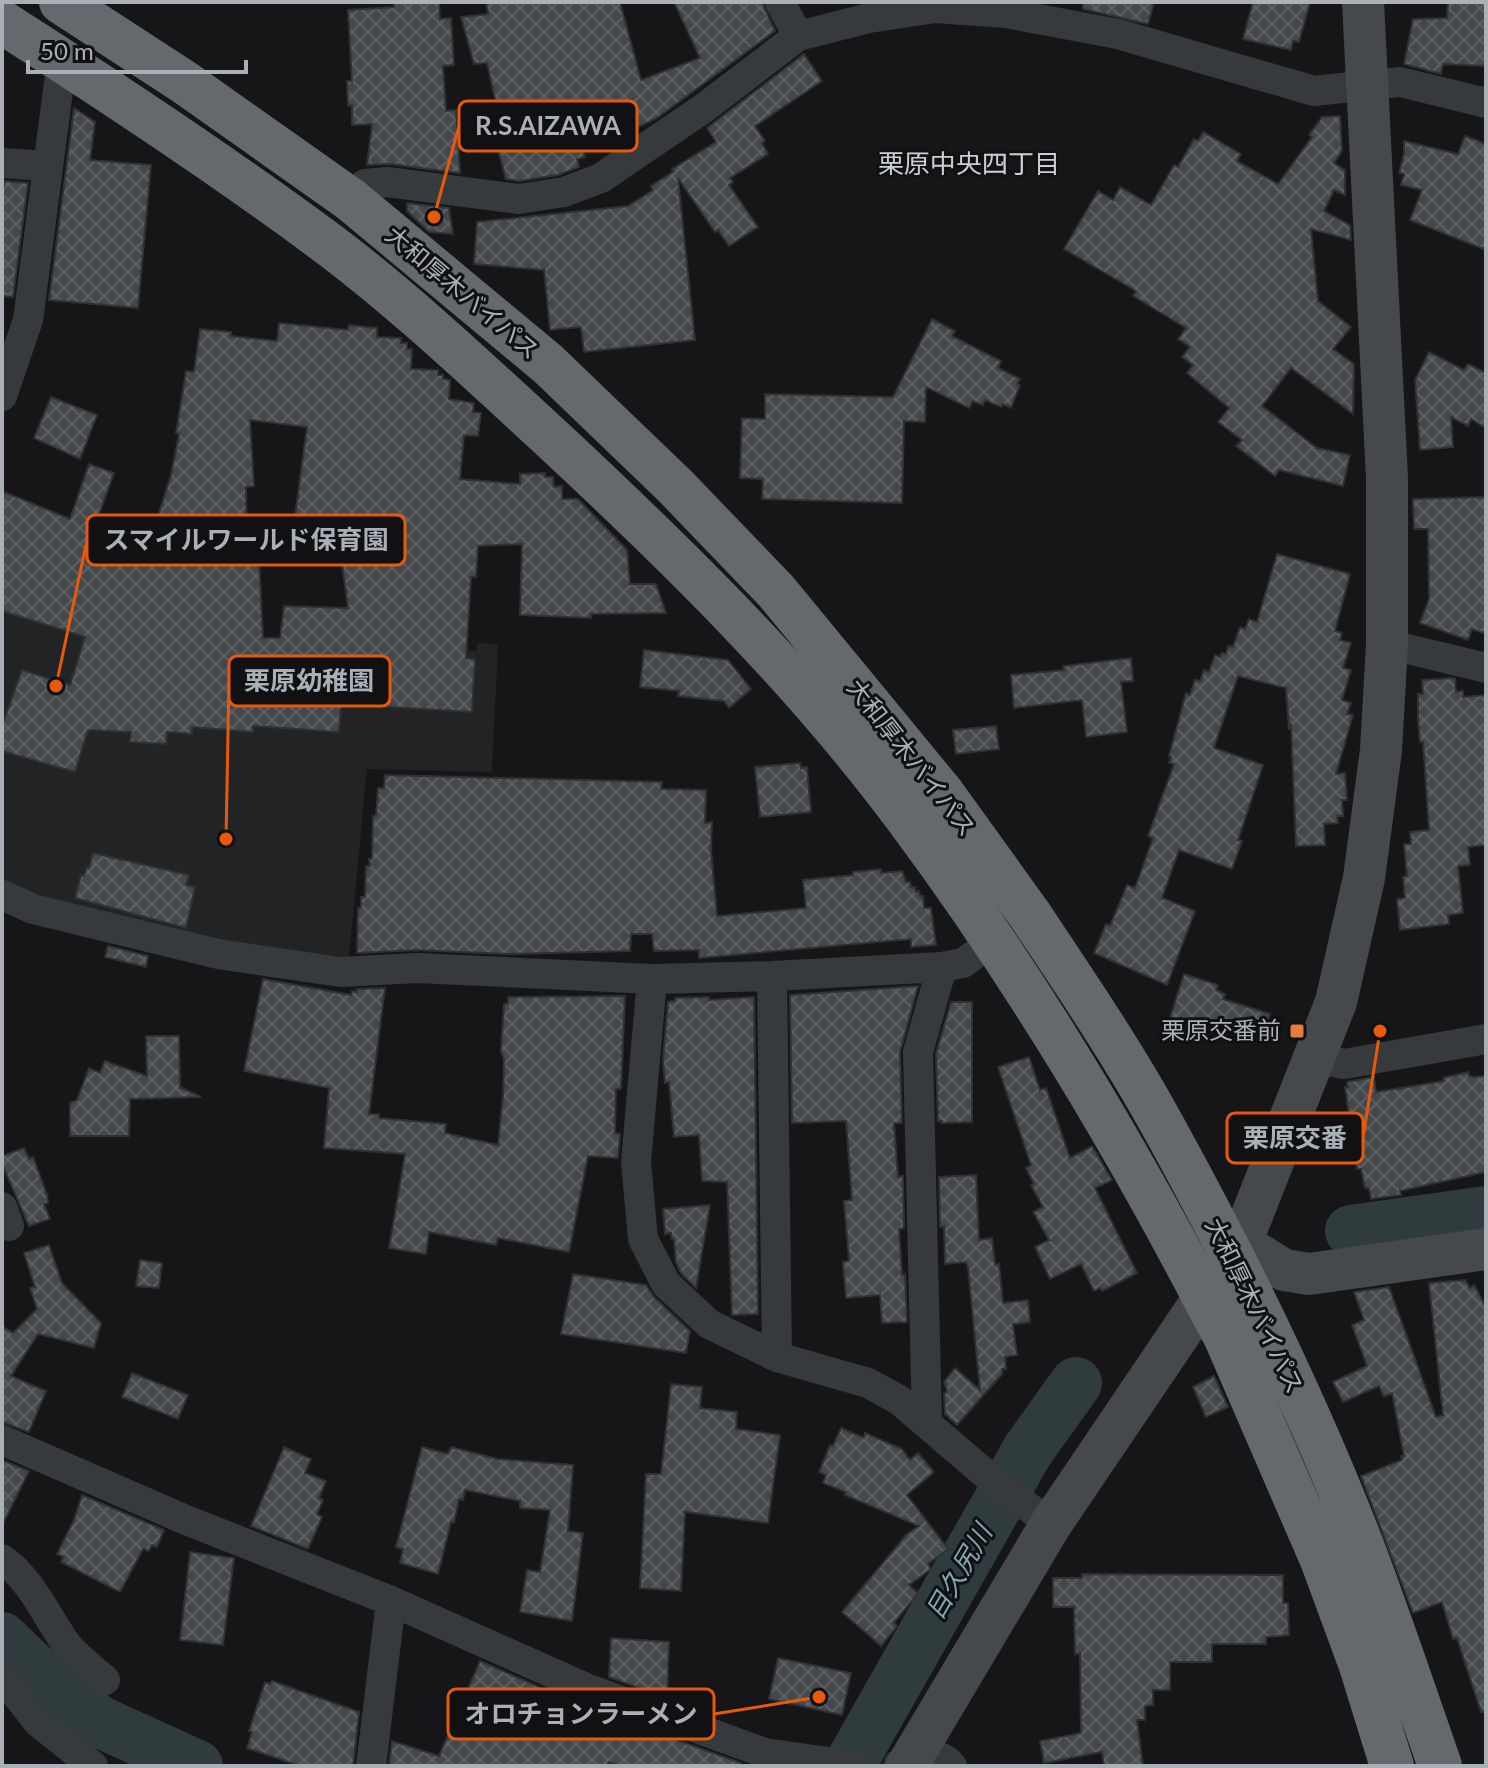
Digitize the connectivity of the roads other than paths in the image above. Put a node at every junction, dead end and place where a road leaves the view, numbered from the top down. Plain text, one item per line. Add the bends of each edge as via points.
1 (61, 2) edge
2 (780, 2) edge
3 (1363, 2) edge
4 (935, 5) edge
5 (2, 22) edge
6 (798, 36) junction
7 (62, 60) junction
8 (1366, 84) junction
9 (1486, 103) edge
10 (2, 163) edge
11 (48, 166) junction
12 (351, 200) junction
13 (2, 396) edge
14 (1387, 644) junction
15 (1486, 668) edge
16 (2, 895) edge
17 (998, 949) junction
18 (942, 967) junction
19 (772, 976) junction
20 (652, 979) junction
21 (1486, 1039) edge
22 (1315, 1058) junction
23 (1241, 1243) junction
24 (1486, 1249) edge
25 (777, 1357) junction
26 (927, 1423) junction
27 (2, 1440) edge
28 (1041, 1516) junction
29 (2, 1559) edge
30 (391, 1601) junction
31 (2, 1676) edge
32 (105, 1680) dead end
33 (86, 1764) edge
34 (904, 1764) edge
35 (835, 1765) edge
36 (371, 1766) edge
37 (952, 1766) edge
38 (1392, 1766) edge
39 (1440, 1766) edge

1 - 12 highway, 大和厚木バイパス
2 - 6 street
3 - 8 street
4 - 6 street
4 - 8 street via 1118,34 1314,91
5 - 7 highway, 大和厚木バイパス
6 - 12 street via 601,178 564,192 519,199 387,182 365,184
7 - 11 street
7 - 17 highway, 大和厚木バイパス via 323,240 639,519 816,706 906,817
8 - 9 street via 1400,82
8 - 14 street via 1387,478
10 - 11 street
11 - 13 street via 28,320
12 - 39 highway, 大和厚木バイパス, bridge via 548,364 776,591 943,794 1030,915 1162,1123 1247,1284 1362,1546
14 - 15 street
14 - 22 street via 1381,750 1364,878 1336,1002
16 - 20 street via 33,909 218,954 340,972 417,968
17 - 18 street
17 - 38 highway, 大和厚木バイパス, bridge via 1089,1088 1225,1336 1322,1560
18 - 19 street
18 - 26 street via 918,1052
19 - 20 street
19 - 25 street
20 - 25 street via 636,1162 643,1239 666,1284 709,1324
21 - 22 street via 1344,1064
22 - 23 street
23 - 24 street via 1284,1270 1309,1274
23 - 28 street
25 - 26 street via 868,1383
26 - 28 street
27 - 30 street
28 - 34 street
29 - 32 street via 44,1606 68,1647
30 - 35 street via 586,1688 765,1753
30 - 36 street
31 - 33 street via 38,1722
34 - 37 street via 931,1754

